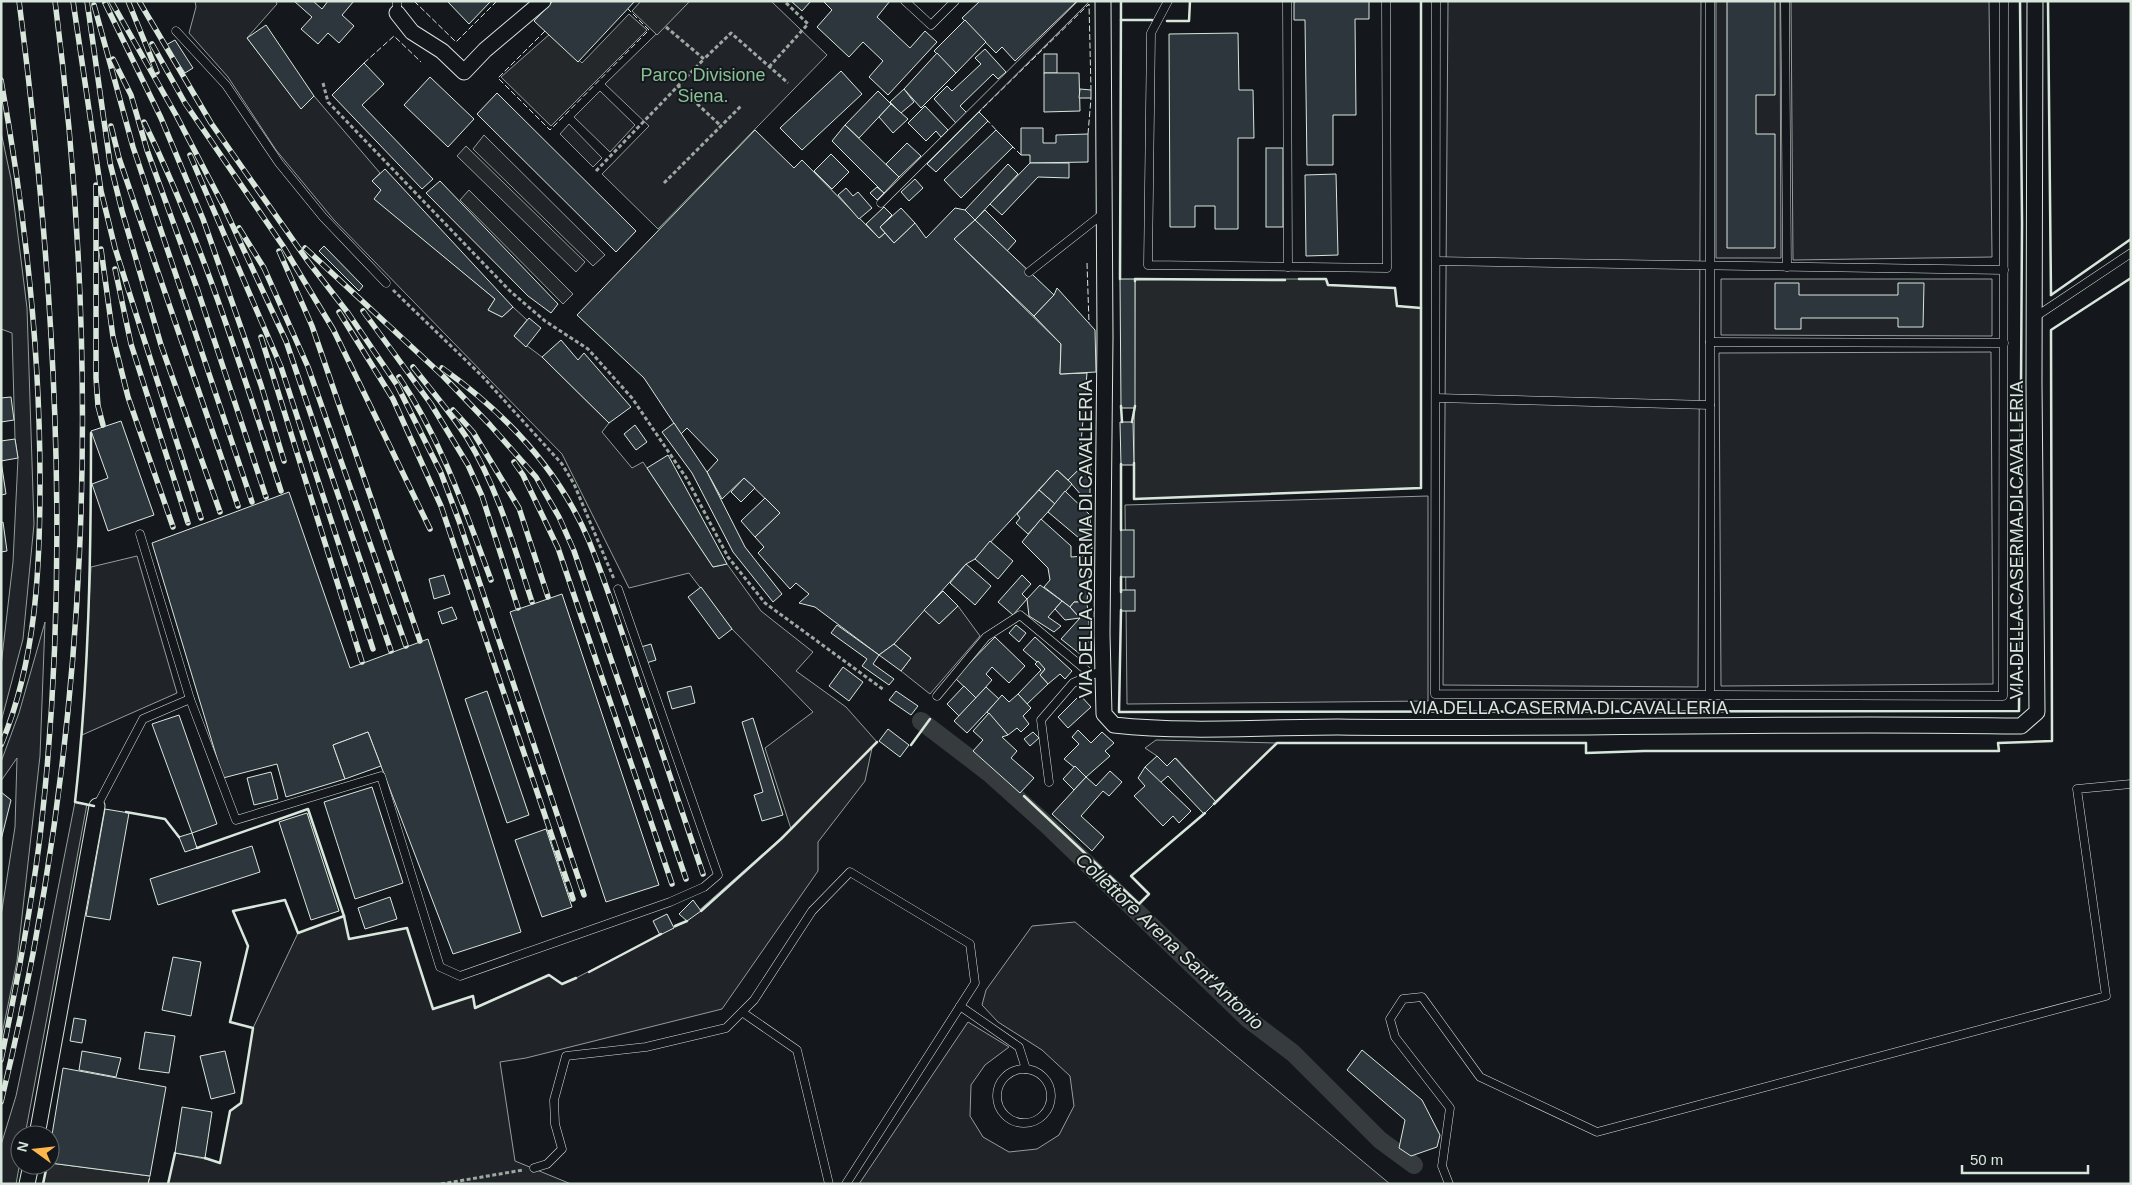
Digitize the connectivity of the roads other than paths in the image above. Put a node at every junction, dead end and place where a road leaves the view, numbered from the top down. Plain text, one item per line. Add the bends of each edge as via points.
1 (543, 1) edge
2 (904, 1) edge
3 (955, 1) edge
4 (1084, 1) edge
5 (1103, 1) edge
6 (1168, 1) edge
7 (1287, 1) edge
8 (1386, 1) edge
9 (1436, 1) edge
10 (1710, 1) edge
11 (1786, 1) edge
12 (2004, 1) edge
13 (2035, 1) edge
14 (397, 7) edge
15 (176, 31) dead end
16 (881, 203) dead end
17 (1104, 213) junction
18 (2131, 253) edge
19 (1436, 261) junction
20 (1710, 265) junction
21 (1787, 266) junction
22 (1288, 267) junction
23 (2004, 270) junction
24 (1029, 272) dead end
25 (386, 283) road end
26 (2035, 317) junction
27 (1710, 342) junction
28 (2004, 343) junction
29 (1436, 398) junction
30 (1710, 405) junction
31 (140, 534) dead end
32 (618, 589) road end
33 (1097, 673) junction
34 (1710, 695) junction
35 (937, 696) dead end
36 (190, 699) junction
37 (1049, 782) dead end
38 (2131, 784) edge
39 (97, 806) joint
40 (960, 1006) junction
41 (742, 1012) junction
42 (1026, 1069) junction
43 (39, 1125) edge
44 (534, 1168) road end
45 (829, 1184) edge
46 (846, 1184) edge
47 (1449, 1184) edge

1 - 14 street via 464,72 442,51 412,32
2 - 3 lane via 931,26
4 - 16 lane
5 - 17 street, VIA DELLA CASERMA DI CAVALLERIA
6 - 22 lane via 1151,33 1148,266
7 - 22 lane
8 - 22 lane via 1387,268
9 - 19 lane
10 - 20 lane
11 - 21 lane
12 - 23 lane
13 - 26 street, VIA DELLA CASERMA DI CAVALLERIA
15 - 25 lane via 226,85 279,163 323,217
17 - 24 lane
17 - 33 street, VIA DELLA CASERMA DI CAVALLERIA
18 - 26 lane
19 - 20 lane
19 - 29 lane
20 - 21 lane
20 - 27 lane
21 - 23 lane
23 - 28 lane
26 - 33 street, VIA DELLA CASERMA DI CAVALLERIA via 2037,712 2021,726 1139,728 1114,725 1104,714
27 - 28 lane
27 - 30 lane
28 - 34 lane via 2003,696
29 - 30 lane
29 - 34 lane via 1435,694
30 - 34 lane
31 - 36 lane
32 - 36 lane via 718,875 704,887 670,902 460,976 440,967 381,776 236,820
33 - 35 lane via 1020,615 986,637
33 - 37 lane via 1073,683 1041,720
36 - 39 lane via 143,720
38 - 47 lane via 2077,790 2106,996 1598,1132 1480,1076 1422,997 1403,999 1390,1019 1395,1037 1450,1108 1442,1166
39 - 43 street
40 - 41 lane via 975,983 970,944 850,872 812,911 754,1000
40 - 42 lane via 1019,1047
40 - 46 lane
41 - 44 lane via 726,1028 646,1047 566,1056 554,1100 555,1124 562,1149 547,1164
41 - 45 lane via 797,1050
42 - 42 lane via 1010,1073 1003,1079 997,1095 998,1105 1005,1116 1025,1124 1042,1117 1051,1094 1043,1077

